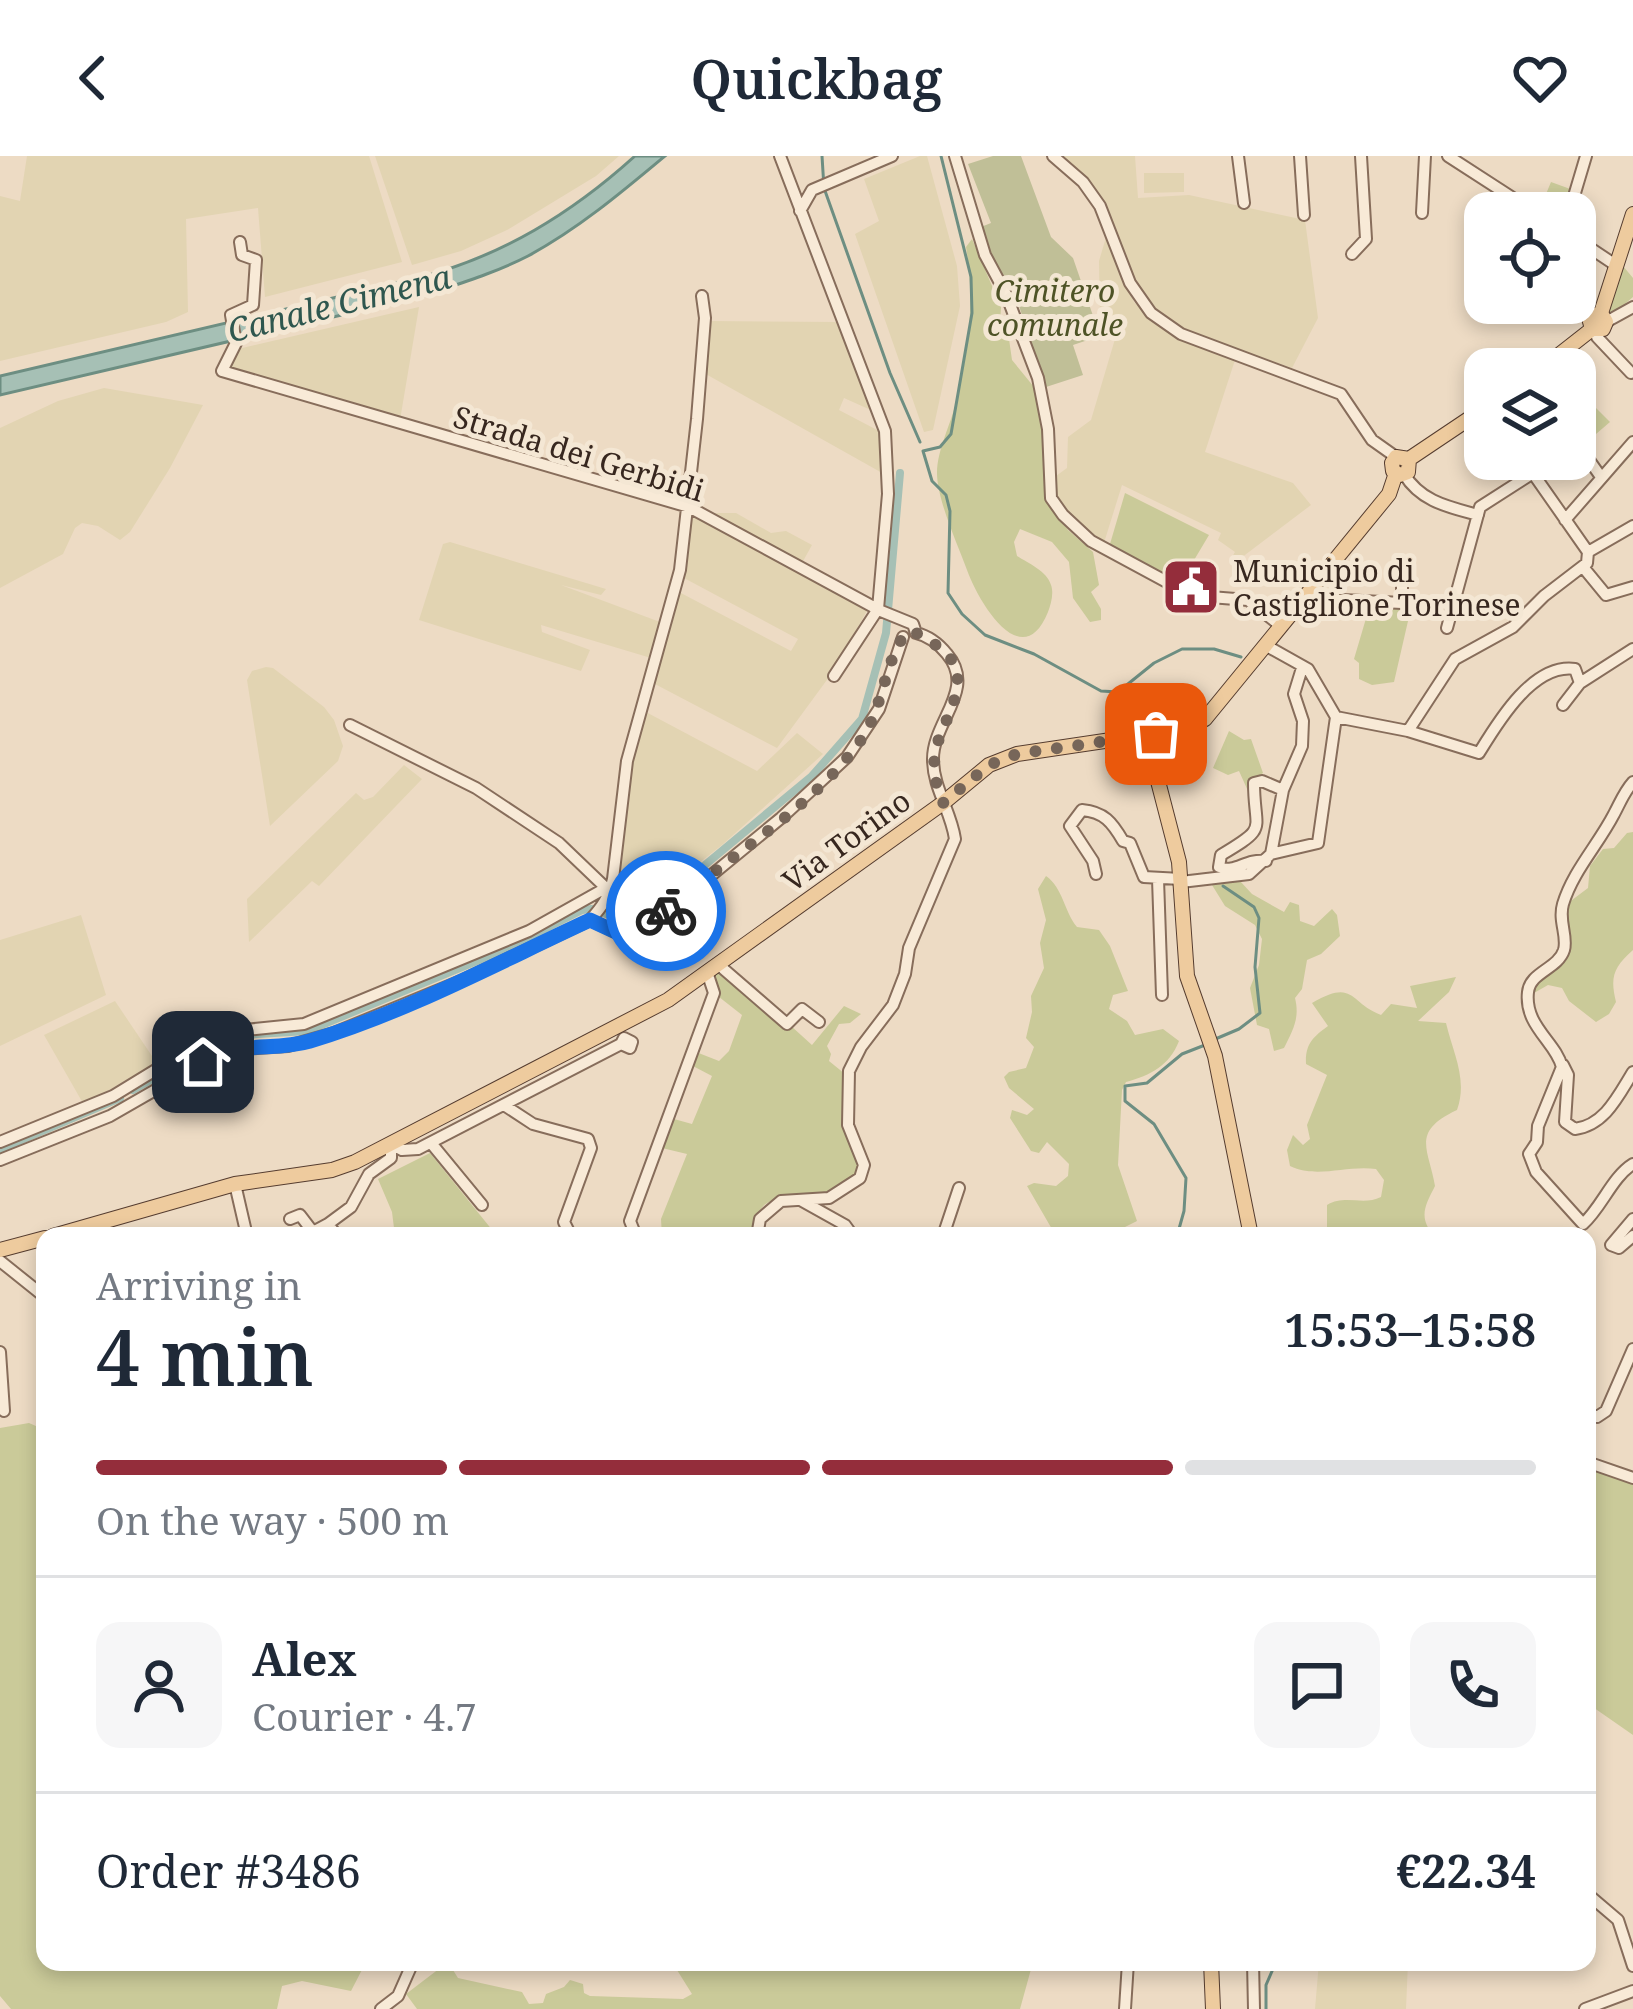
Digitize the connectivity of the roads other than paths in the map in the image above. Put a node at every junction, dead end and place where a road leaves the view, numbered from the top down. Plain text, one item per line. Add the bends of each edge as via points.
1 (780, 156) edge
2 (892, 156) edge
3 (955, 156) edge
4 (1053, 156) edge
5 (1238, 156) edge
6 (1300, 156) edge
7 (1360, 156) edge
8 (1425, 156) edge
9 (1448, 156) edge
10 (1475, 156) edge
11 (1586, 156) edge
12 (1469, 170) junction
13 (1503, 192) edge
14 (1576, 192) edge
15 (1244, 203) dead end
16 (800, 211) junction
17 (1422, 213) dead end
18 (1633, 214) edge
19 (1304, 215) dead end
20 (240, 242) dead end
21 (1596, 252) edge
22 (1352, 254) dead end
23 (1617, 266) junction
24 (702, 296) dead end
25 (1633, 307) edge
26 (1599, 324) junction
27 (1568, 348) edge
28 (1631, 373) edge
29 (1464, 422) edge
30 (1633, 442) edge
31 (1401, 466) junction
32 (1596, 470) edge
33 (1601, 477) junction
34 (1522, 480) edge
35 (1538, 480) edge
36 (689, 507) junction
37 (1478, 514) junction
38 (1565, 520) junction
39 (1633, 526) edge
40 (1588, 552) junction
41 (1583, 567) junction
42 (1402, 586) dead end
43 (1633, 587) edge
44 (1303, 598) junction
45 (884, 612) junction
46 (906, 622) junction
47 (1281, 626) junction
48 (1447, 628) dead end
49 (916, 633) junction
50 (903, 637) junction
51 (1265, 645) junction
52 (1633, 650) edge
53 (1302, 668) junction
54 (834, 676) dead end
55 (1580, 683) junction
56 (1563, 704) dead end
57 (1336, 717) junction
58 (350, 725) dead end
59 (1408, 730) junction
60 (1146, 735) junction
61 (1633, 782) edge
62 (1283, 790) junction
63 (943, 803) junction
64 (1268, 858) junction
65 (1096, 874) dead end
66 (1158, 879) junction
67 (1181, 880) junction
68 (609, 890) junction
69 (590, 920) junction
70 (714, 970) junction
71 (1162, 995) dead end
72 (819, 1022) dead end
73 (621, 1045) dead end
74 (1561, 1062) junction
75 (1633, 1072) edge
76 (504, 1105) junction
77 (0, 1142) edge
78 (431, 1142) junction
79 (391, 1144) junction
80 (0, 1160) edge
81 (1633, 1164) edge
82 (235, 1184) junction
83 (959, 1187) dead end
84 (802, 1201) junction
85 (482, 1205) dead end
86 (290, 1219) dead end
87 (1633, 1219) edge
88 (328, 1224) junction
89 (84, 1227) edge
90 (245, 1227) edge
91 (309, 1227) edge
92 (322, 1227) edge
93 (330, 1227) edge
94 (567, 1227) edge
95 (633, 1227) edge
96 (759, 1227) edge
97 (846, 1227) edge
98 (946, 1227) edge
99 (1249, 1227) edge
100 (1633, 1236) edge
101 (36, 1240) edge
102 (0, 1250) edge
103 (0, 1262) edge
104 (36, 1290) edge
105 (1633, 1349) edge
106 (0, 1352) edge
107 (4, 1411) dead end
108 (1596, 1417) edge
109 (1596, 1465) edge
110 (1633, 1478) edge
111 (1596, 1902) edge
112 (1633, 1966) edge
113 (409, 1971) edge
114 (1127, 1971) edge
115 (1211, 1971) edge
116 (1253, 1971) edge
117 (1633, 1991) edge
118 (381, 2009) edge
119 (1125, 2009) edge
120 (1213, 2009) edge
121 (1254, 2009) edge
122 (1585, 2009) edge

1 - 16 street
2 - 16 street via 812,190
3 - 47 street via 1038,378 1051,498 1090,541 1204,602 1248,600
4 - 31 street via 1100,206 1150,313 1181,334 1341,394
5 - 15 street
6 - 19 street
7 - 22 street via 1366,239
8 - 17 street
9 - 12 street
10 - 12 street
11 - 14 street
12 - 13 street
16 - 45 street via 885,431
18 - 23 main road
20 - 36 street, Strada dei Gerbidi via 242,255 256,260 255,297 231,315 236,344 222,371
21 - 23 street
23 - 26 main road
24 - 36 street
25 - 26 street
26 - 27 main road
26 - 28 street via 1597,338
29 - 31 main road
30 - 33 street
31 - 37 street via 1418,493
31 - 44 main road, Via Torino via 1389,494
32 - 33 street
33 - 38 street
34 - 37 street
35 - 38 street
36 - 45 street, Strada dei Gerbidi
36 - 68 street via 680,570 627,760
37 - 48 street
38 - 40 street
39 - 40 street
40 - 41 street
41 - 43 street via 1606,595
41 - 59 street via 1513,627 1455,659
42 - 44 street via 1402,603
44 - 47 main road, Via Torino
45 - 46 street, Strada dei Gerbidi
45 - 54 street
46 - 49 street
46 - 50 street
47 - 51 main road, Via Torino
49 - 50 street
49 - 63 street via 957,667 958,690 933,751
50 - 69 street via 872,722 830,775 642,932 618,933
51 - 53 street
51 - 60 main road, Via Torino via 1204,719
52 - 55 street
53 - 57 street
53 - 62 street via 1294,694 1303,746
55 - 56 street
55 - 59 street via 1575,669 1543,677 1479,753
57 - 59 street
57 - 64 street via 1318,843
58 - 68 street via 476,788 560,843
60 - 63 main road, Via Torino via 1017,754 989,765
60 - 67 main road
61 - 74 street via 1563,904 1559,959 1528,990 1541,1038
62 - 64 street
62 - 64 street via 1254,783 1258,827 1221,855 1219,867
63 - 70 main road, Via Torino
63 - 84 street via 955,839 893,1005 849,1071 848,1125 864,1165 860,1178 829,1198
64 - 67 street via 1249,874
65 - 66 street via 1070,826 1082,810 1108,818 1130,843 1141,874
66 - 67 street
66 - 71 street
67 - 99 main road via 1185,964 1232,1125
68 - 69 street
68 - 77 street via 304,1024 216,1033 113,1096
69 - 80 street via 322,1037 225,1050 110,1116
70 - 72 street via 787,1024 802,1009
70 - 79 main road, Via Torino
70 - 95 street via 714,993
73 - 76 street
74 - 75 street via 1568,1075 1565,1122 1575,1129 1591,1127
74 - 81 street via 1529,1154 1536,1172 1583,1224
76 - 78 street
76 - 94 street via 533,1124 588,1139
78 - 79 street via 409,1151
78 - 85 street
79 - 82 main road, Via Torino via 332,1170
79 - 88 street, Via Torino via 391,1158
82 - 89 main road, Via Torino
82 - 90 street
83 - 98 street
84 - 96 street via 781,1202
84 - 97 street
86 - 91 street via 299,1215
87 - 100 street via 1610,1245
88 - 92 street
88 - 93 street
101 - 102 main road, Via Torino
103 - 104 street
105 - 108 street via 1606,1412
106 - 107 street
109 - 110 street
111 - 112 street via 1618,1920
113 - 118 street
114 - 119 street
115 - 120 main road
116 - 121 street
117 - 122 street

